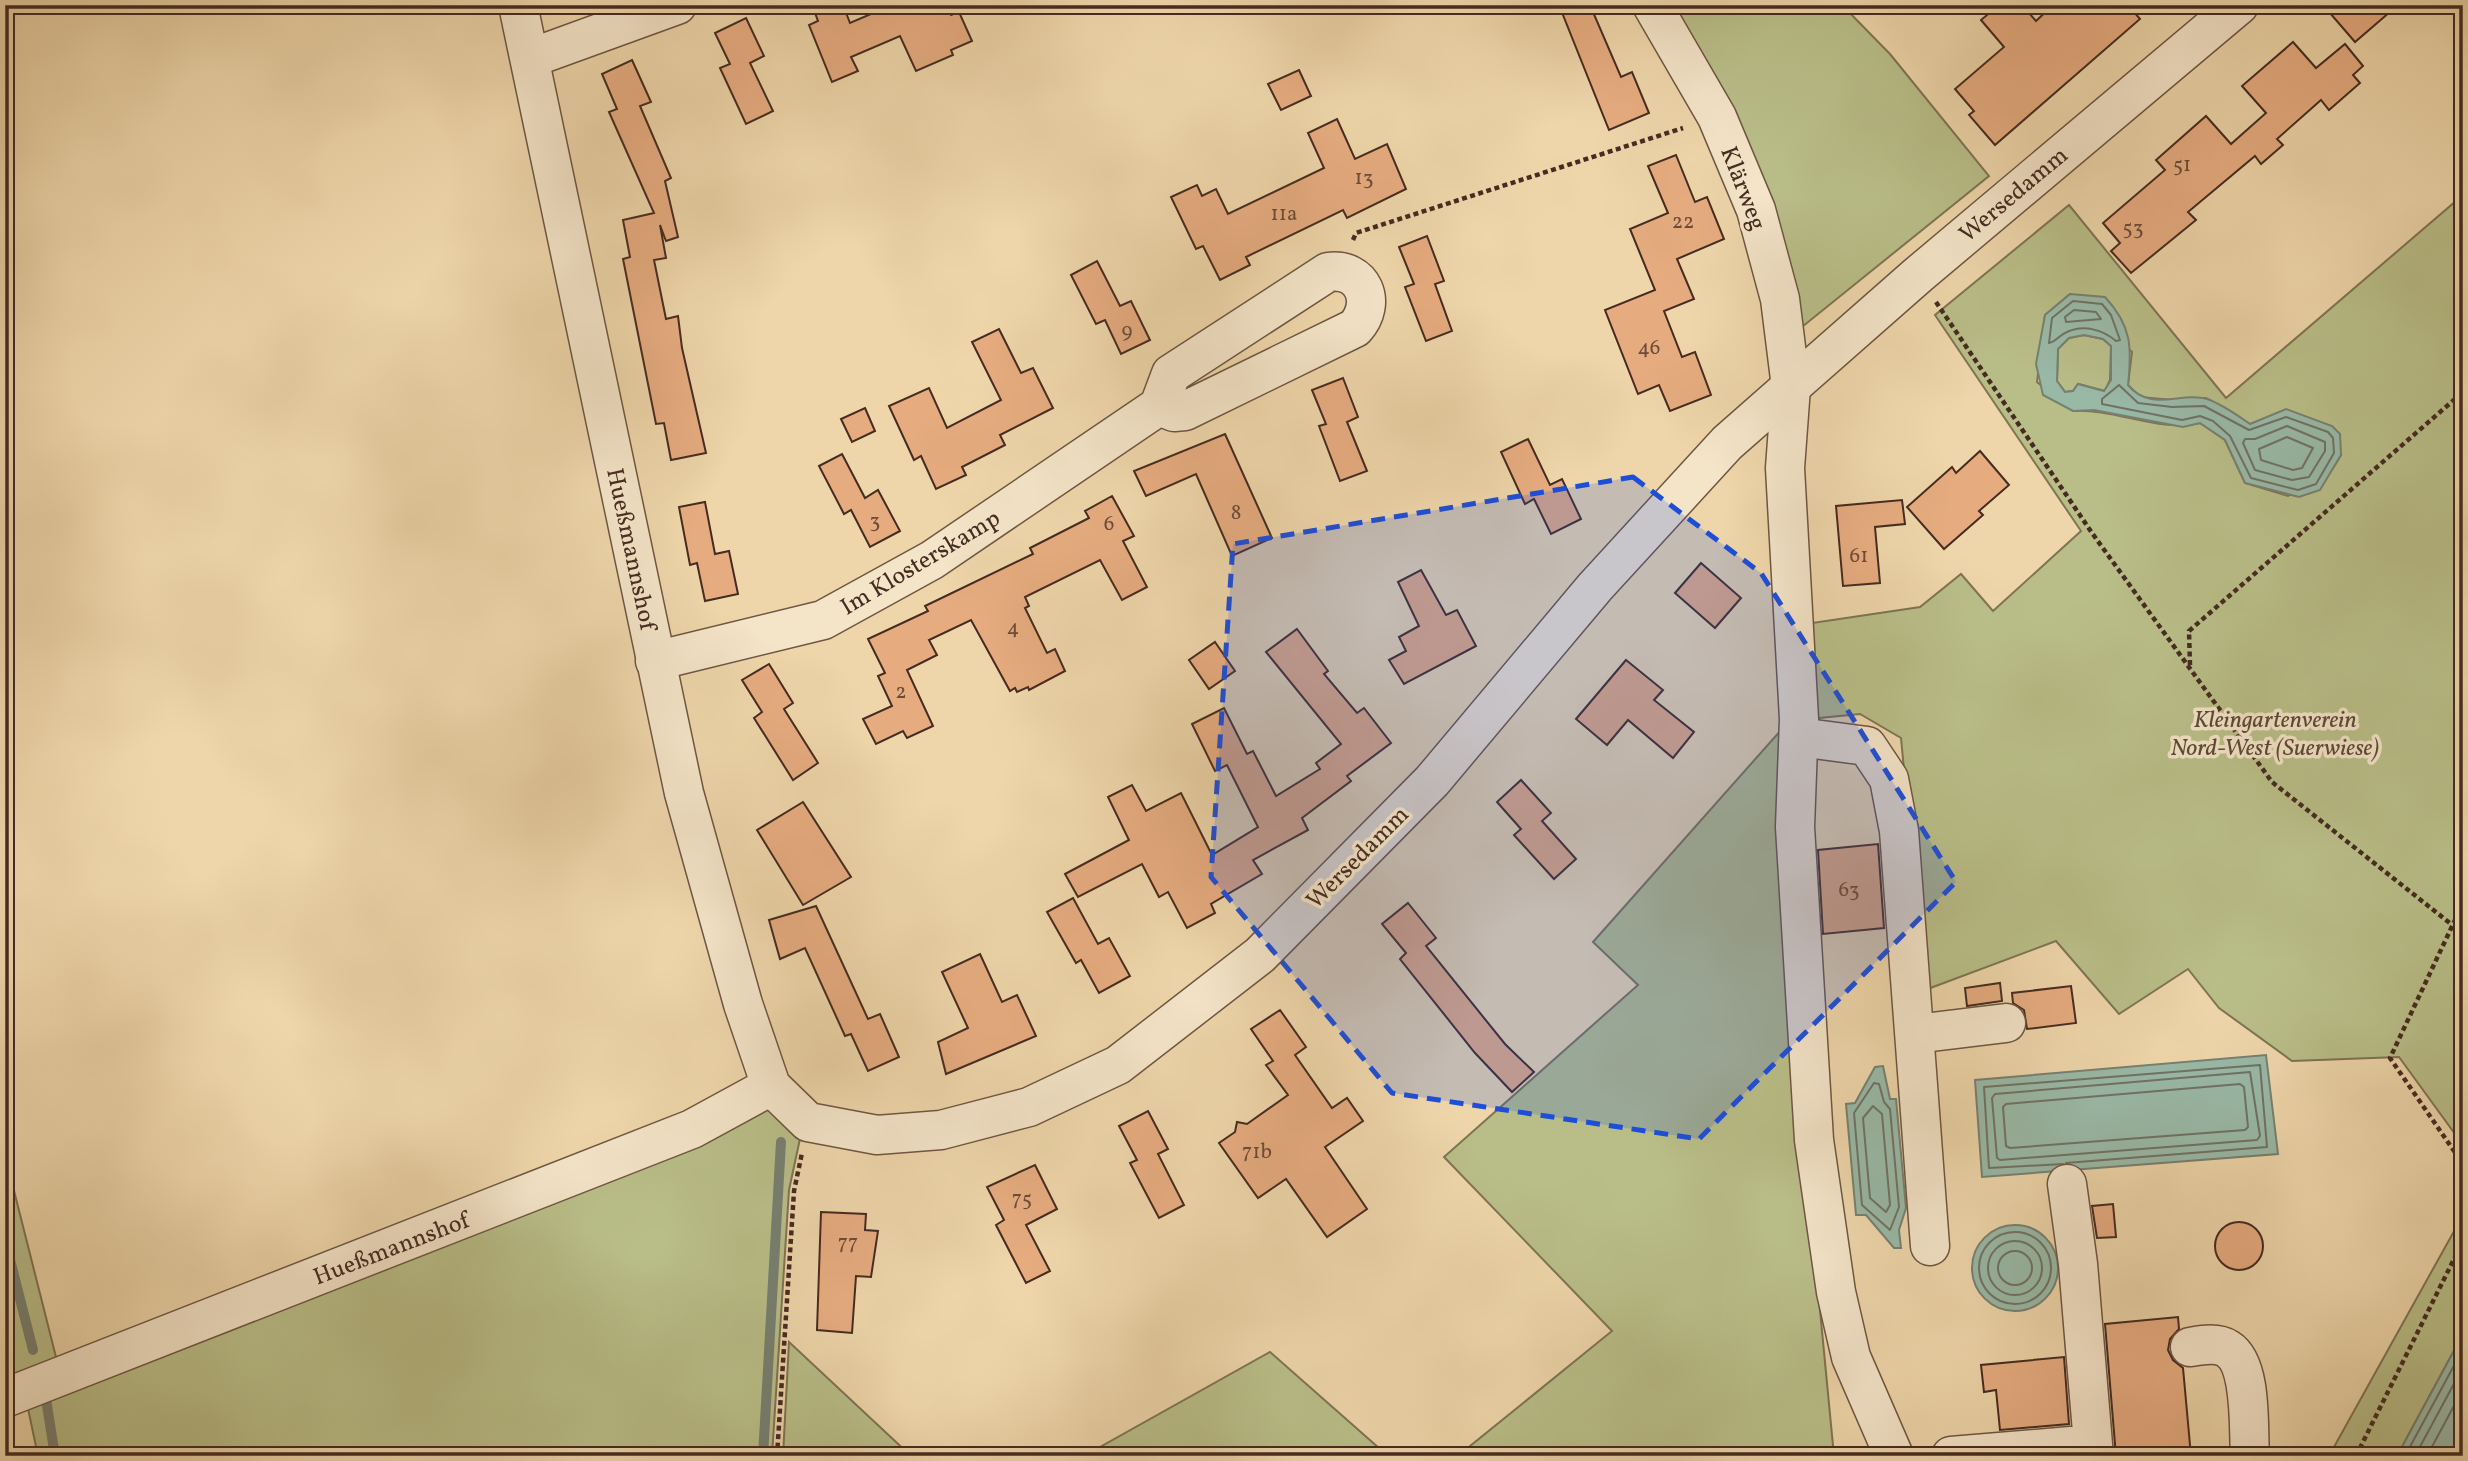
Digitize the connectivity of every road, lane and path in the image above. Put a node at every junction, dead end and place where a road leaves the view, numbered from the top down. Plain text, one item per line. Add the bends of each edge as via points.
1 (518, 5) edge
2 (677, 5) edge
3 (1652, 5) edge
4 (2239, 5) edge
5 (531, 58) junction
6 (1717, 117) junction
7 (1342, 270) junction
8 (1918, 275) junction
9 (1791, 387) junction
10 (2463, 392) edge
11 (1159, 406) junction
12 (655, 662) junction
13 (2190, 666) junction
14 (1799, 728) junction
15 (2463, 903) edge
16 (2451, 923) junction
17 (2006, 1023) dead end
18 (1915, 1034) junction
19 (771, 1086) junction
20 (808, 1122) junction
21 (2463, 1164) edge
22 (2067, 1184) dead end
23 (2463, 1241) edge
24 (1930, 1246) dead end
25 (2190, 1347) dead end
26 (5, 1398) edge
27 (777, 1456) edge
28 (1894, 1456) edge
29 (1951, 1456) edge
30 (2078, 1456) edge
31 (2094, 1456) edge
32 (2250, 1456) edge
33 (2356, 1456) edge

1 - 5 street, Hueßmannshof
2 - 5 street
3 - 6 street, Klärweg
4 - 8 street, Wersedamm
5 - 12 street, Hueßmannshof
6 - 7 path via 1356,233
6 - 9 street, Klärweg via 1755,210 1780,299
7 - 11 street via 1328,272 1171,374
7 - 11 street via 1355,276 1368,303 1366,317 1355,328 1185,411
8 - 9 street, Wersedamm
8 - 13 path via 2092,533
9 - 14 street via 1784,468
9 - 20 street, Wersedamm via 1727,443 1595,587 1432,781 1270,945 1118,1065 1029,1107 941,1130 877,1135
10 - 13 path via 2189,631
11 - 12 street, Im Klosterskamp via 932,560 822,620
12 - 19 street, Hueßmannshof via 684,793 743,1004
13 - 16 path via 2272,782
14 - 18 street via 1867,746 1889,779 1899,831
14 - 28 street via 1795,827 1814,1140 1836,1292 1851,1357
15 - 16 path
16 - 21 path via 2390,1058
17 - 18 street
18 - 24 street
19 - 20 street, Hueßmannshof
19 - 26 street, Hueßmannshof via 666,1139
20 - 27 path via 794,1191
22 - 31 street
23 - 33 path
25 - 32 street via 2229,1349 2245,1370
29 - 30 street via 2071,1446

